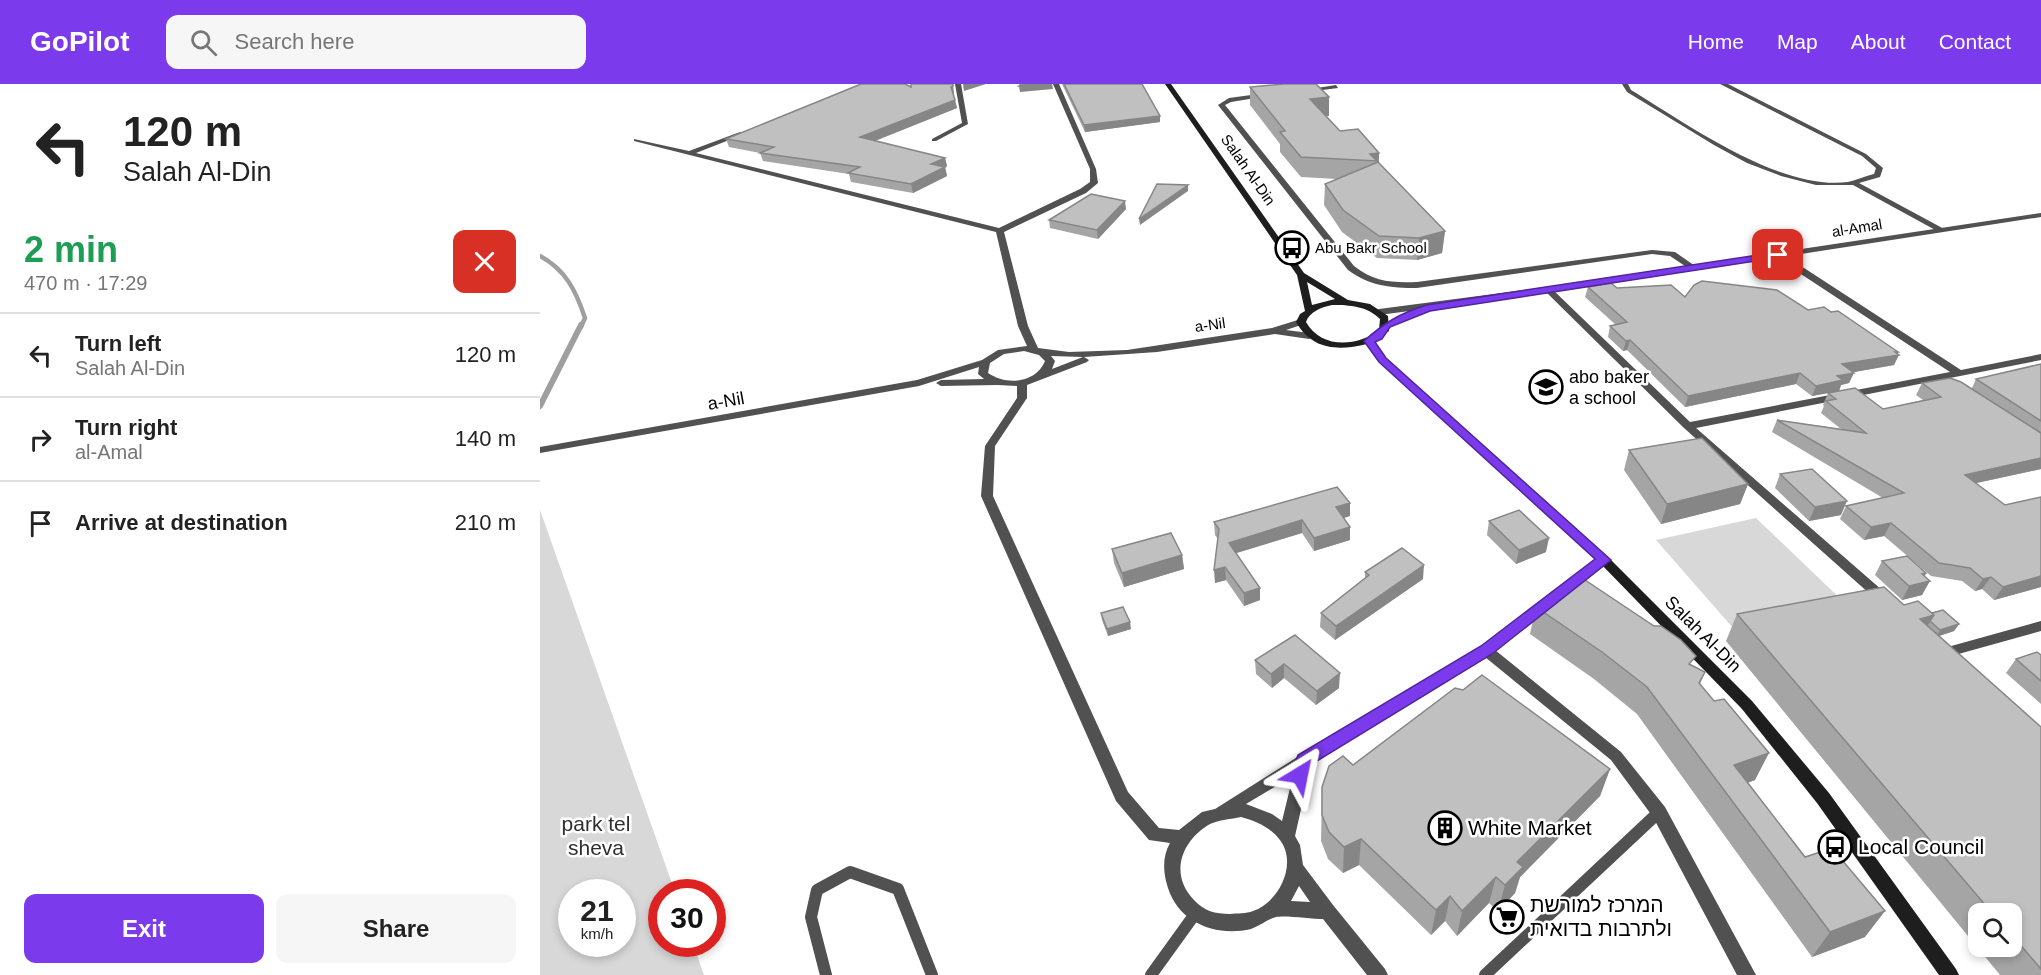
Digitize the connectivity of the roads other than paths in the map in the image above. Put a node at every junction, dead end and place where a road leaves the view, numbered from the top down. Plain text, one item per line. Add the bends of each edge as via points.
1 (958, 84) edge
2 (1056, 84) edge
3 (1168, 84) edge
4 (1625, 84) edge
5 (1723, 84) edge
6 (1336, 87) dead end
7 (1301, 91) edge
8 (1278, 94) edge
9 (754, 129) edge
10 (636, 140) dead end
11 (934, 140) dead end
12 (688, 154) junction
13 (1856, 184) junction
14 (2041, 215) edge
15 (1942, 230) junction
16 (1000, 231) junction
17 (1778, 255) junction
18 (1694, 268) junction
19 (1301, 274) junction
20 (1548, 290) junction
21 (1345, 302) junction
22 (1427, 308) junction
23 (1309, 310) junction
24 (1379, 312) junction
25 (1300, 322) junction
26 (1386, 325) junction
27 (1023, 326) junction
28 (1274, 331) junction
29 (1309, 336) junction
30 (1369, 341) junction
31 (1344, 345) junction
32 (1038, 351) junction
33 (1001, 352) junction
34 (1102, 354) junction
35 (2041, 357) edge
36 (1383, 360) junction
37 (985, 362) junction
38 (1959, 373) junction
39 (1940, 376) junction
40 (1037, 377) junction
41 (996, 382) junction
42 (1022, 382) junction
43 (919, 384) junction
44 (1958, 389) edge
45 (1688, 426) junction
46 (540, 450) edge
47 (1604, 560) junction
48 (1891, 606) edge
49 (2041, 626) edge
50 (1486, 650) junction
51 (1944, 654) edge
52 (1304, 760) junction
53 (1222, 811) junction
54 (1659, 812) junction
55 (1287, 835) junction
56 (1181, 837) junction
57 (1295, 867) junction
58 (1275, 909) junction
59 (1327, 911) junction
60 (1195, 914) junction
61 (826, 975) edge
62 (932, 975) edge
63 (1151, 975) edge
64 (1379, 975) edge
65 (1485, 975) edge
66 (1747, 975) edge
67 (1950, 975) edge

1 - 11 street via 965,124
2 - 16 street via 1093,168 1094,183
3 - 19 main road, Salah Al-Din
4 - 13 street via 1629,91 1774,174 1804,182
5 - 13 street via 1873,160 1880,168 1877,175
6 - 7 street
8 - 18 street via 1236,99 1221,105 1363,279 1389,286 1417,285 1652,252 1672,254
9 - 12 street
10 - 12 street
12 - 16 street
13 - 15 street
14 - 15 street, al-Amal
15 - 17 street, al-Amal
16 - 27 street
17 - 18 street, al-Amal
17 - 38 street
18 - 20 street, al-Amal
19 - 21 main road, Salah Al-Din
19 - 23 main road, Salah Al-Din
20 - 22 street, al-Amal
20 - 45 street
21 - 23 main road
21 - 24 main road
22 - 24 street, al-Amal
22 - 26 street, al-Amal
23 - 25 main road
24 - 26 main road
25 - 28 street, a-Nil
25 - 29 main road
26 - 30 main road via 1378,337
27 - 32 street
27 - 33 street via 1019,340
28 - 29 street, a-Nil
28 - 34 street, a-Nil
29 - 31 main road
30 - 31 main road
30 - 36 main road, Salah Al-Din
31 - 36 main road, Salah Al-Din
32 - 33 street, a-Nil
32 - 34 street, a-Nil via 1071,356
32 - 40 street via 1050,361 1049,367
33 - 37 street
34 - 40 street
35 - 38 street
36 - 47 main road, Salah Al-Din
37 - 41 street via 983,374
37 - 43 street
38 - 39 street
39 - 44 street
39 - 45 street
40 - 42 street
41 - 42 street
41 - 43 street
42 - 56 street via 1022,398 990,446 987,496 1122,796 1155,835
43 - 46 street, a-Nil
45 - 48 street
47 - 50 street
47 - 67 main road, Salah Al-Din via 1747,705 1824,798
49 - 51 street
50 - 52 street
50 - 54 street via 1616,756
52 - 53 street
52 - 55 street
53 - 55 street via 1260,814
53 - 56 street via 1203,818
54 - 65 lane
54 - 66 street
55 - 57 street
56 - 60 street via 1171,864 1172,883 1180,900
57 - 58 street via 1288,893
57 - 59 street
58 - 59 street
58 - 60 street via 1235,924 1214,922
59 - 64 street
60 - 63 lane
61 - 62 lane via 811,917 817,890 850,872 897,889

